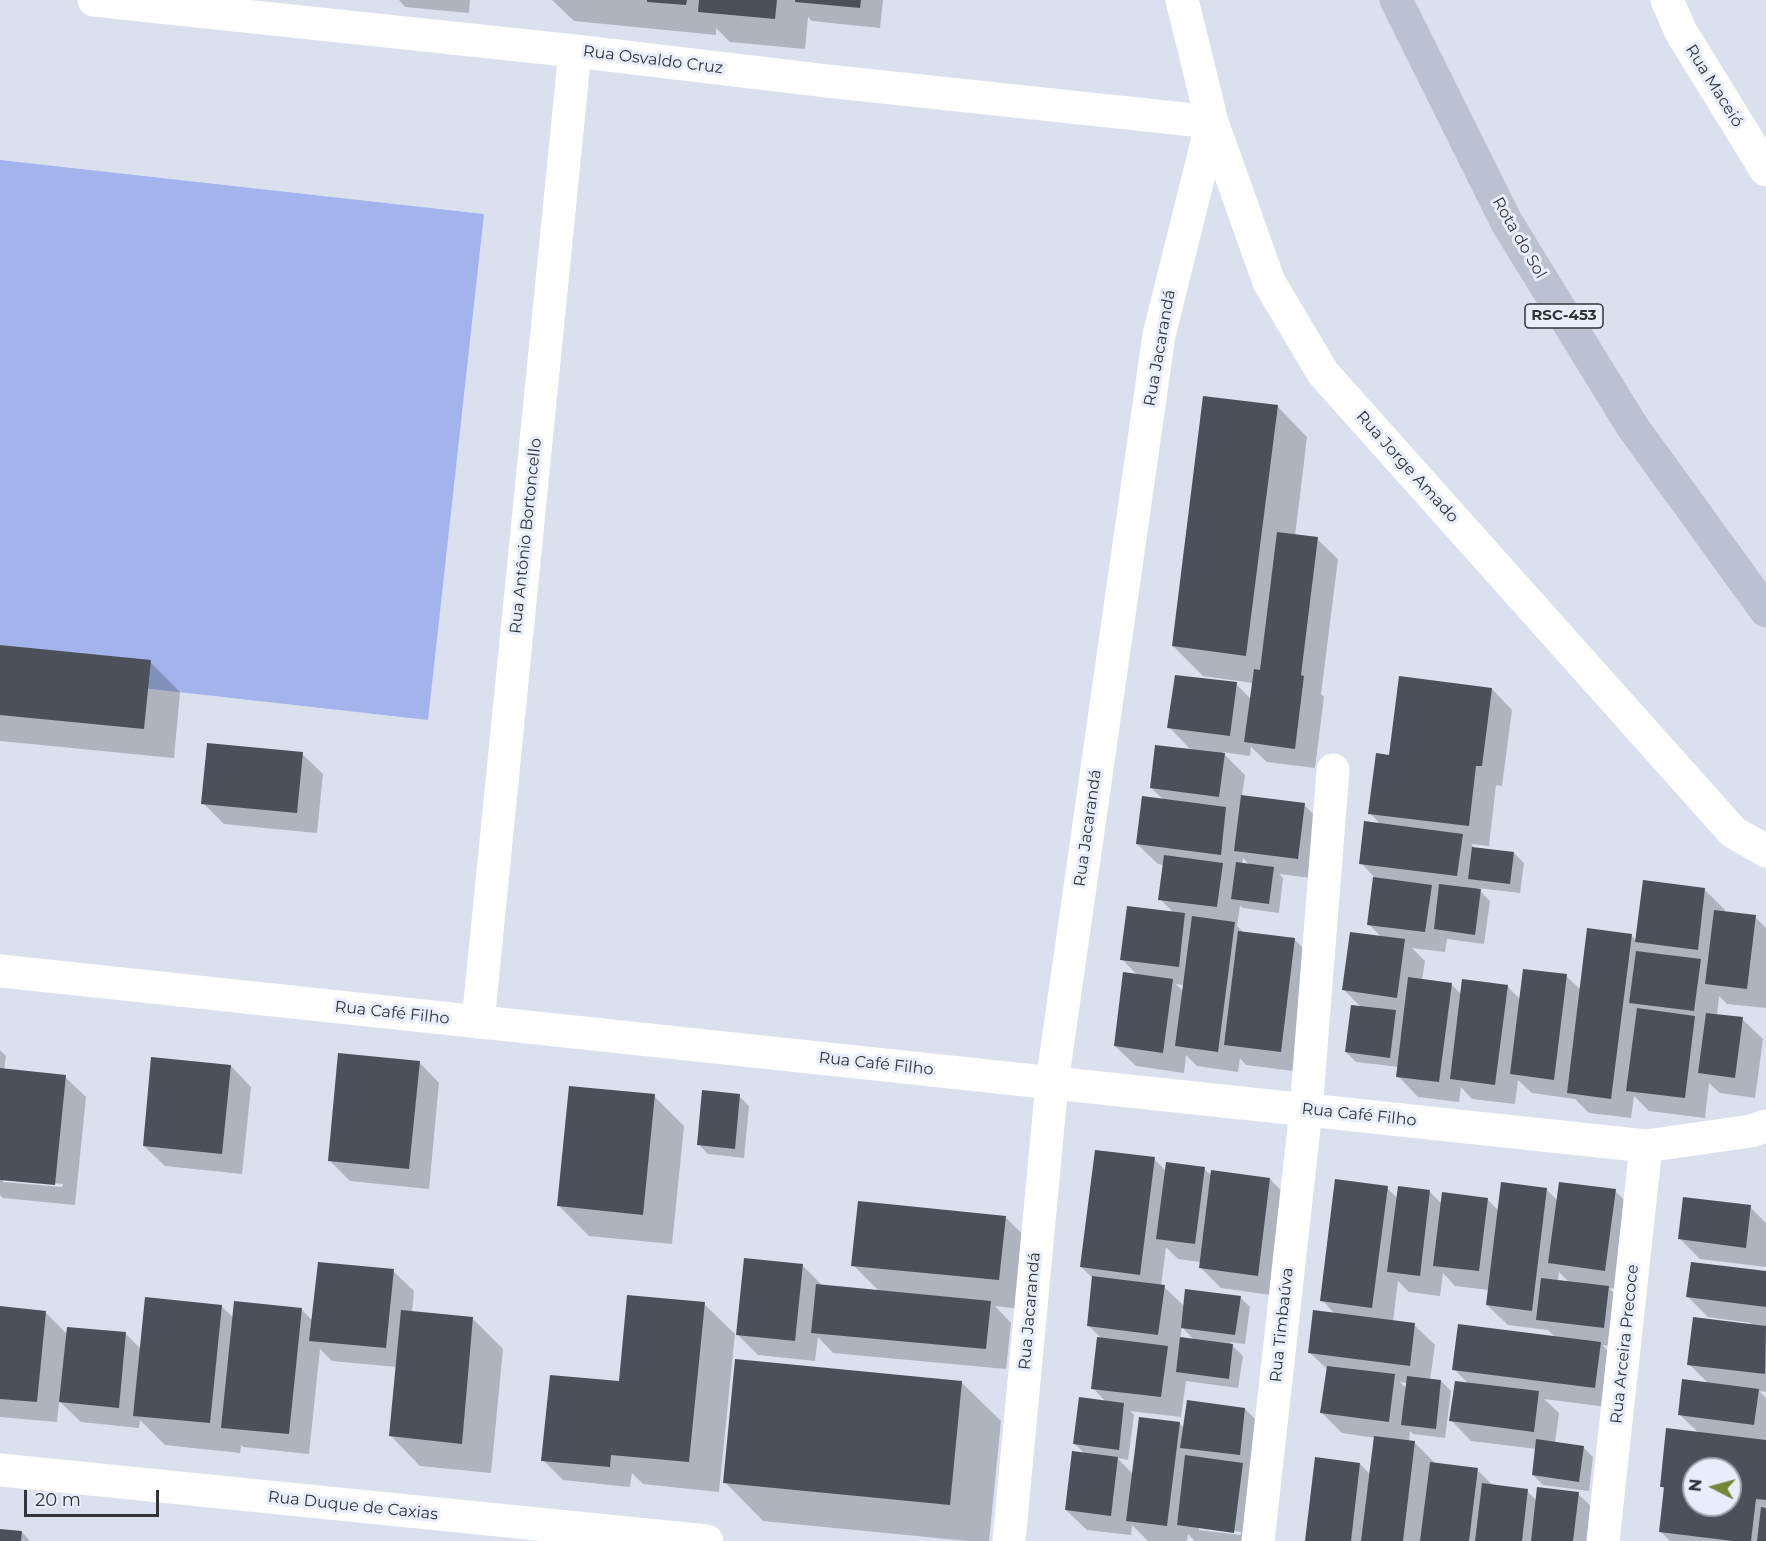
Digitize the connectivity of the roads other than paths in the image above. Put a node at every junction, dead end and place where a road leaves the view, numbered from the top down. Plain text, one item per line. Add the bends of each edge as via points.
1 (94, 0) edge
2 (1182, 0) edge
3 (1396, 0) edge
4 (1667, 0) edge
5 (575, 51) junction
6 (1212, 122) junction
7 (1766, 170) edge
8 (1766, 611) edge
9 (1333, 771) dead end
10 (1766, 851) edge
11 (0, 971) edge
12 (478, 1022) junction
13 (1052, 1083) junction
14 (1306, 1110) junction
15 (1761, 1120) edge
16 (1646, 1146) junction
17 (0, 1470) edge
18 (707, 1541) edge
19 (1009, 1541) edge
20 (1258, 1541) edge
21 (1603, 1541) edge

1 - 5 street, Rua Osvaldo Cruz
2 - 6 street, Rua Jorge Amado
3 - 8 highway, Rota do Sol / RSC-453 via 1507,223 1632,426
4 - 7 street, Rua Maceió via 1681,32
5 - 6 street, Rua Osvaldo Cruz
5 - 12 street, Rua Antônio Bortoncello
6 - 10 street, Rua Jorge Amado via 1269,282 1323,373 1733,832
6 - 13 street, Rua Jacarandá via 1159,335
9 - 14 street, Rua Timbaúva
11 - 12 street, Rua Café Filho
12 - 13 street, Rua Café Filho
13 - 14 street, Rua Café Filho
13 - 19 street, Rua Jacarandá
14 - 16 street, Rua Café Filho
14 - 20 street, Rua Timbaúva
15 - 16 street, Rua Café Filho
16 - 21 street, Rua Arceira Precoce
17 - 18 street, Rua Duque de Caxias

